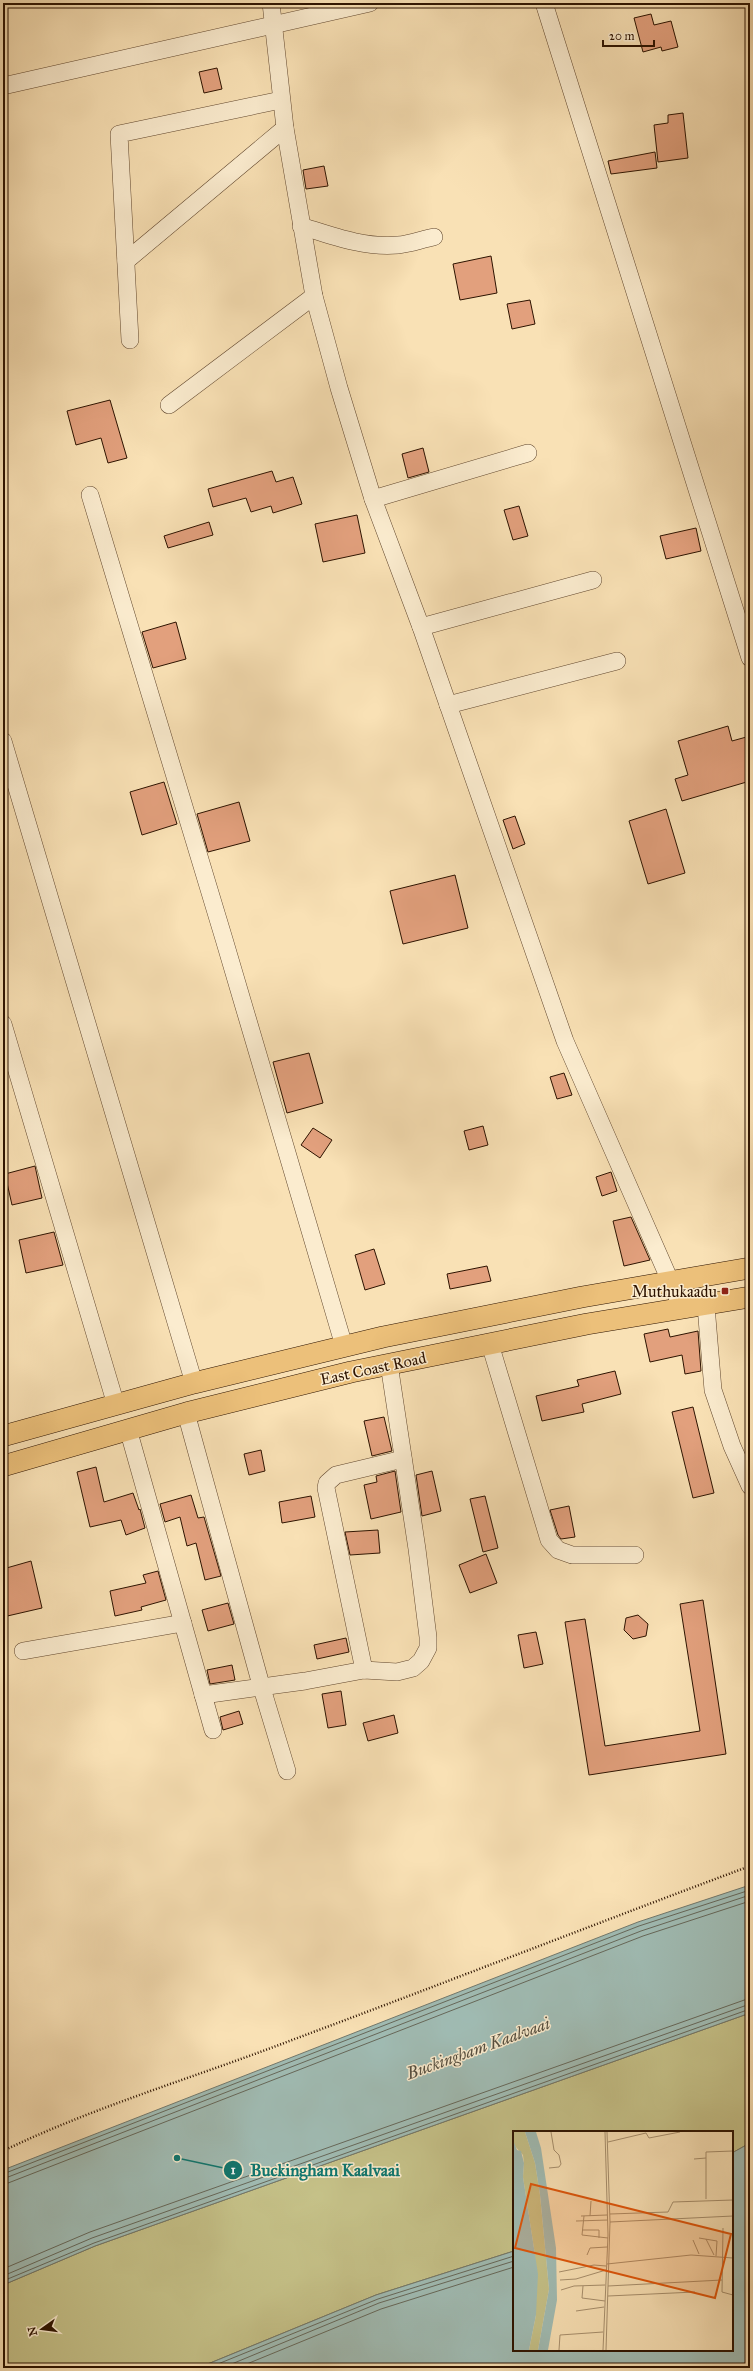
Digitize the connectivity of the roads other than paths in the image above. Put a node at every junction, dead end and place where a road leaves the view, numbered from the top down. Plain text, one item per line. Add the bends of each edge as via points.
1 (271, 3) edge
2 (370, 3) edge
3 (544, 3) edge
4 (274, 25) junction
5 (3, 86) edge
6 (281, 100) junction
7 (285, 128) junction
8 (301, 226) junction
9 (434, 237) dead end
10 (126, 261) junction
11 (314, 296) junction
12 (130, 340) dead end
13 (169, 406) dead end
14 (528, 453) dead end
15 (90, 495) dead end
16 (373, 499) junction
17 (593, 580) dead end
18 (421, 627) junction
19 (750, 658) edge
20 (617, 661) dead end
21 (448, 705) junction
22 (3, 741) edge
23 (3, 1024) edge
24 (750, 1268) edge
25 (670, 1282) junction
26 (749, 1301) edge
27 (706, 1306) junction
28 (682, 1308) junction
29 (490, 1344) junction
30 (344, 1346) junction
31 (389, 1364) junction
32 (194, 1383) junction
33 (116, 1405) junction
34 (186, 1413) junction
35 (128, 1429) junction
36 (3, 1436) edge
37 (403, 1459) junction
38 (3, 1466) edge
39 (750, 1486) edge
40 (635, 1555) dead end
41 (182, 1623) junction
42 (23, 1651) dead end
43 (364, 1670) junction
44 (261, 1686) junction
45 (203, 1695) junction
46 (213, 1730) dead end
47 (287, 1771) dead end

1 - 4 street
2 - 4 street
3 - 19 street
4 - 5 street
4 - 6 street
6 - 7 street
6 - 10 street via 119,134
7 - 8 street
7 - 10 street
8 - 9 street via 355,242 379,245 399,245
8 - 11 street
10 - 12 street
11 - 13 street
11 - 16 street
14 - 16 street
15 - 30 street
16 - 18 street
17 - 18 street
18 - 21 street
20 - 21 street
21 - 25 street via 565,1041
22 - 32 street
23 - 33 street
24 - 25 main road, East Coast Road
25 - 28 street
25 - 30 main road, East Coast Road via 582,1297
26 - 27 main road, East Coast Road
27 - 28 main road, East Coast Road
27 - 39 street via 714,1390 732,1446
28 - 29 main road, East Coast Road
29 - 31 main road, East Coast Road
29 - 40 street via 549,1540 558,1550 572,1555
30 - 32 main road, East Coast Road
31 - 34 main road, East Coast Road
31 - 37 street
32 - 33 main road, East Coast Road
33 - 36 main road, East Coast Road
34 - 35 main road, East Coast Road
34 - 44 street
35 - 38 main road, East Coast Road
35 - 41 street
37 - 43 street via 417,1549 428,1648 421,1661 413,1668 397,1672
37 - 43 street via 336,1474 327,1483 326,1488
41 - 42 street
41 - 45 street
43 - 44 street
44 - 45 street
44 - 47 street
45 - 46 street

